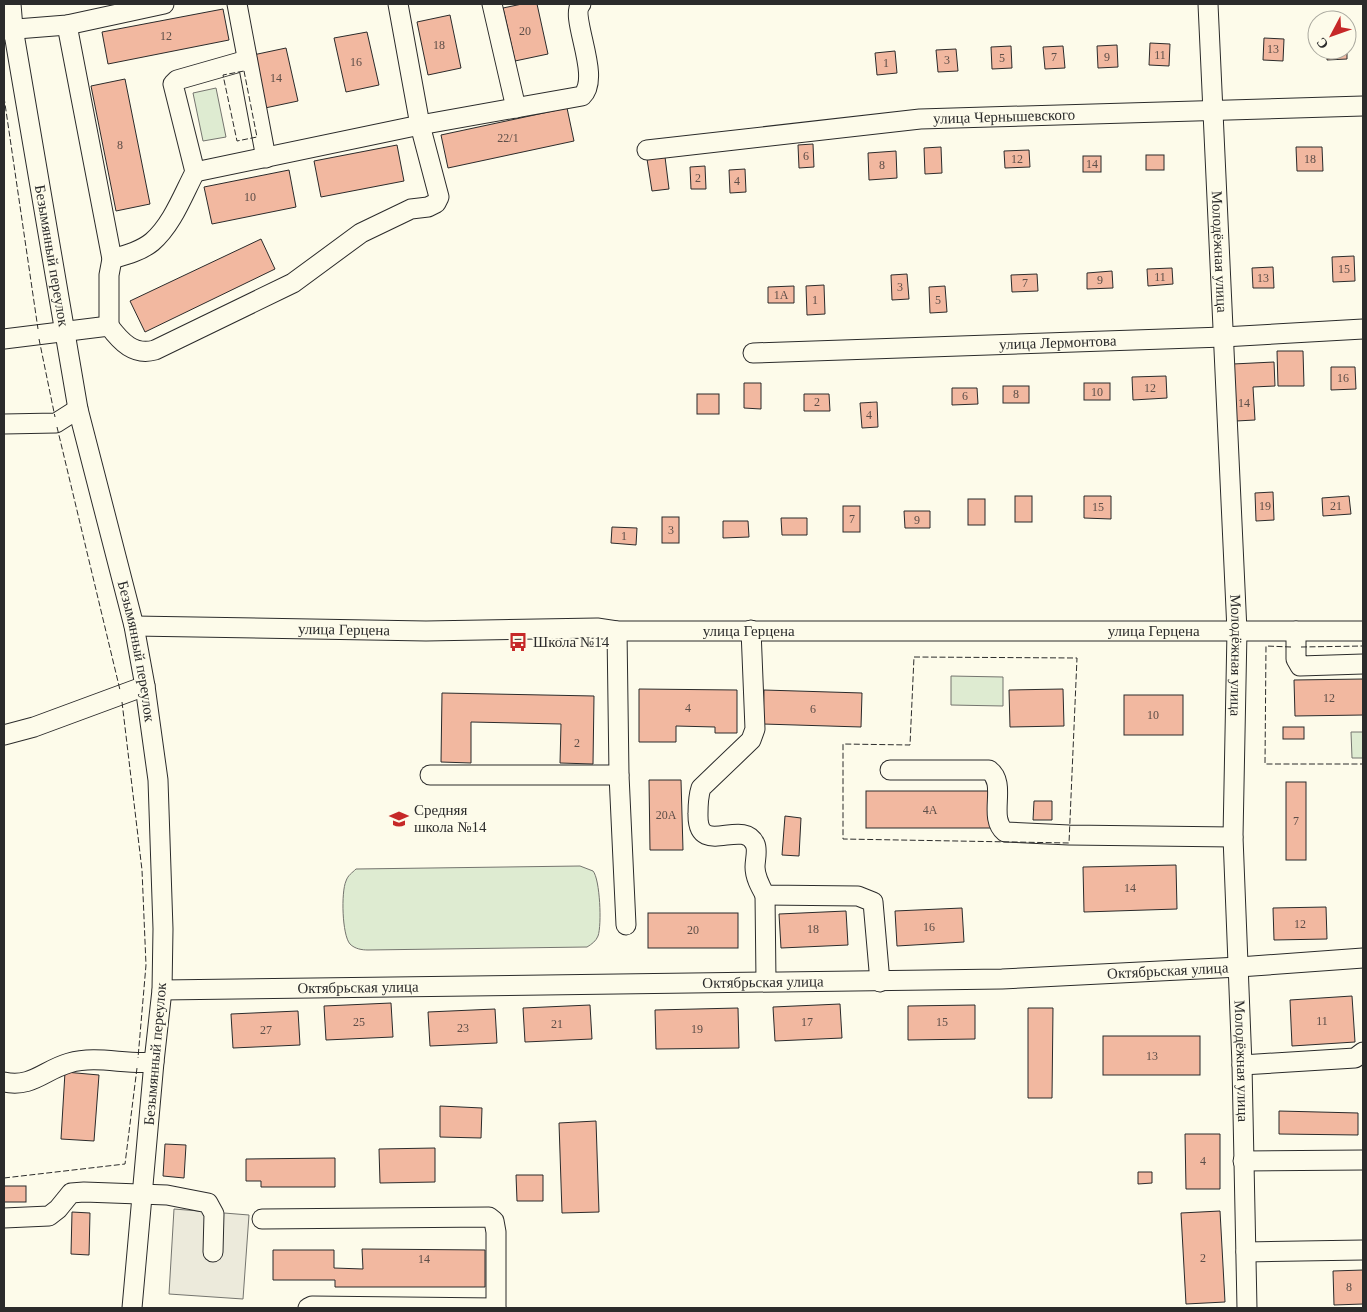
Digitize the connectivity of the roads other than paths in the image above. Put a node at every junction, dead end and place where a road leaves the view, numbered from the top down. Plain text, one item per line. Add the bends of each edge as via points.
1 (11, 4) edge
2 (164, 4) edge
3 (237, 4) edge
4 (398, 4) edge
5 (492, 4) edge
6 (581, 4) edge
7 (1208, 4) edge
8 (67, 25) junction
9 (8, 29) edge
10 (247, 60) junction
11 (1363, 106) edge
12 (516, 108) junction
13 (1211, 112) junction
14 (420, 125) junction
15 (647, 150) dead end
16 (266, 158) junction
17 (194, 172) junction
18 (112, 259) junction
19 (109, 326) junction
20 (1363, 328) edge
21 (64, 332) junction
22 (1223, 337) junction
23 (4, 339) edge
24 (752, 353) dead end
25 (78, 409) junction
26 (4, 424) edge
27 (134, 626) junction
28 (751, 630) junction
29 (617, 631) junction
30 (1237, 631) junction
31 (1296, 631) junction
32 (1363, 631) edge
33 (1363, 664) edge
34 (145, 686) junction
35 (4, 735) edge
36 (890, 770) dead end
37 (430, 775) dead end
38 (619, 775) junction
39 (1232, 837) junction
40 (765, 895) junction
41 (626, 925) dead end
42 (1363, 958) edge
43 (1239, 967) junction
44 (766, 981) junction
45 (880, 982) junction
46 (162, 990) junction
47 (1363, 1052) edge
48 (154, 1062) junction
49 (1242, 1065) junction
50 (4, 1082) edge
51 (1243, 1160) junction
52 (1363, 1160) edge
53 (143, 1194) junction
54 (4, 1218) edge
55 (262, 1219) dead end
56 (1363, 1250) edge
57 (213, 1252) dead end
58 (1246, 1252) junction
59 (132, 1308) edge
60 (308, 1308) edge
61 (496, 1308) edge
62 (1247, 1308) edge

1 - 9 street, Безымянный переулок
2 - 8 street
3 - 10 street
4 - 14 street
5 - 12 street
6 - 12 street via 578,12 587,62 587,90 582,96
7 - 13 street, Молодёжная улица
8 - 9 street
8 - 18 street
9 - 21 street, Безымянный переулок
10 - 16 street
10 - 17 street via 177,80 173,84
11 - 13 street, улица Чернышевского
12 - 14 street
13 - 15 street, улица Чернышевского via 920,119
13 - 22 street, Молодёжная улица
14 - 16 street
14 - 19 street via 438,197 436,203 412,209 362,233 293,282 155,350 147,352 128,347
16 - 17 street
17 - 18 street via 165,226 151,242
18 - 19 street
19 - 21 street
20 - 22 street, улица Лермонтова
21 - 23 street
21 - 25 street, Безымянный переулок
22 - 24 street, улица Лермонтова
22 - 30 street, Молодёжная улица
25 - 26 street via 56,423
25 - 27 street, Безымянный переулок
27 - 29 street, улица Герцена via 426,631 596,628
27 - 34 street, Безымянный переулок
28 - 29 street, улица Герцена
28 - 30 street, улица Герцена
28 - 40 street via 754,729 751,740 701,788 698,826 709,836 742,834 750,838 755,844 758,884
29 - 38 street
30 - 31 street, улица Герцена
30 - 39 street, Молодёжная улица
31 - 32 street, улица Герцена
31 - 33 street via 1296,659 1300,666
34 - 35 street
34 - 46 street, Безымянный переулок via 158,780
36 - 39 street via 989,770 997,781 998,821 1004,832
37 - 38 street
38 - 41 street
39 - 43 street, Молодёжная улица
40 - 44 street
40 - 45 street via 858,896 870,899 874,906
42 - 43 street, Октябрьская улица
43 - 45 street, Октябрьская улица
43 - 49 street, Молодёжная улица
44 - 45 street, Октябрьская улица
44 - 46 street, Октябрьская улица
46 - 48 street, Безымянный переулок
47 - 49 street via 1354,1058
48 - 50 street via 137,1064 92,1059 68,1063 17,1085
48 - 53 street, Безымянный переулок
49 - 51 street, Молодёжная улица
51 - 52 street
51 - 58 street, Молодёжная улица
53 - 54 street via 71,1193 49,1216
53 - 57 street via 208,1203 214,1214
53 - 59 street, Безымянный переулок
55 - 61 street via 489,1216 494,1221 496,1232
56 - 58 street
58 - 62 street, Молодёжная улица
60 - 61 street

